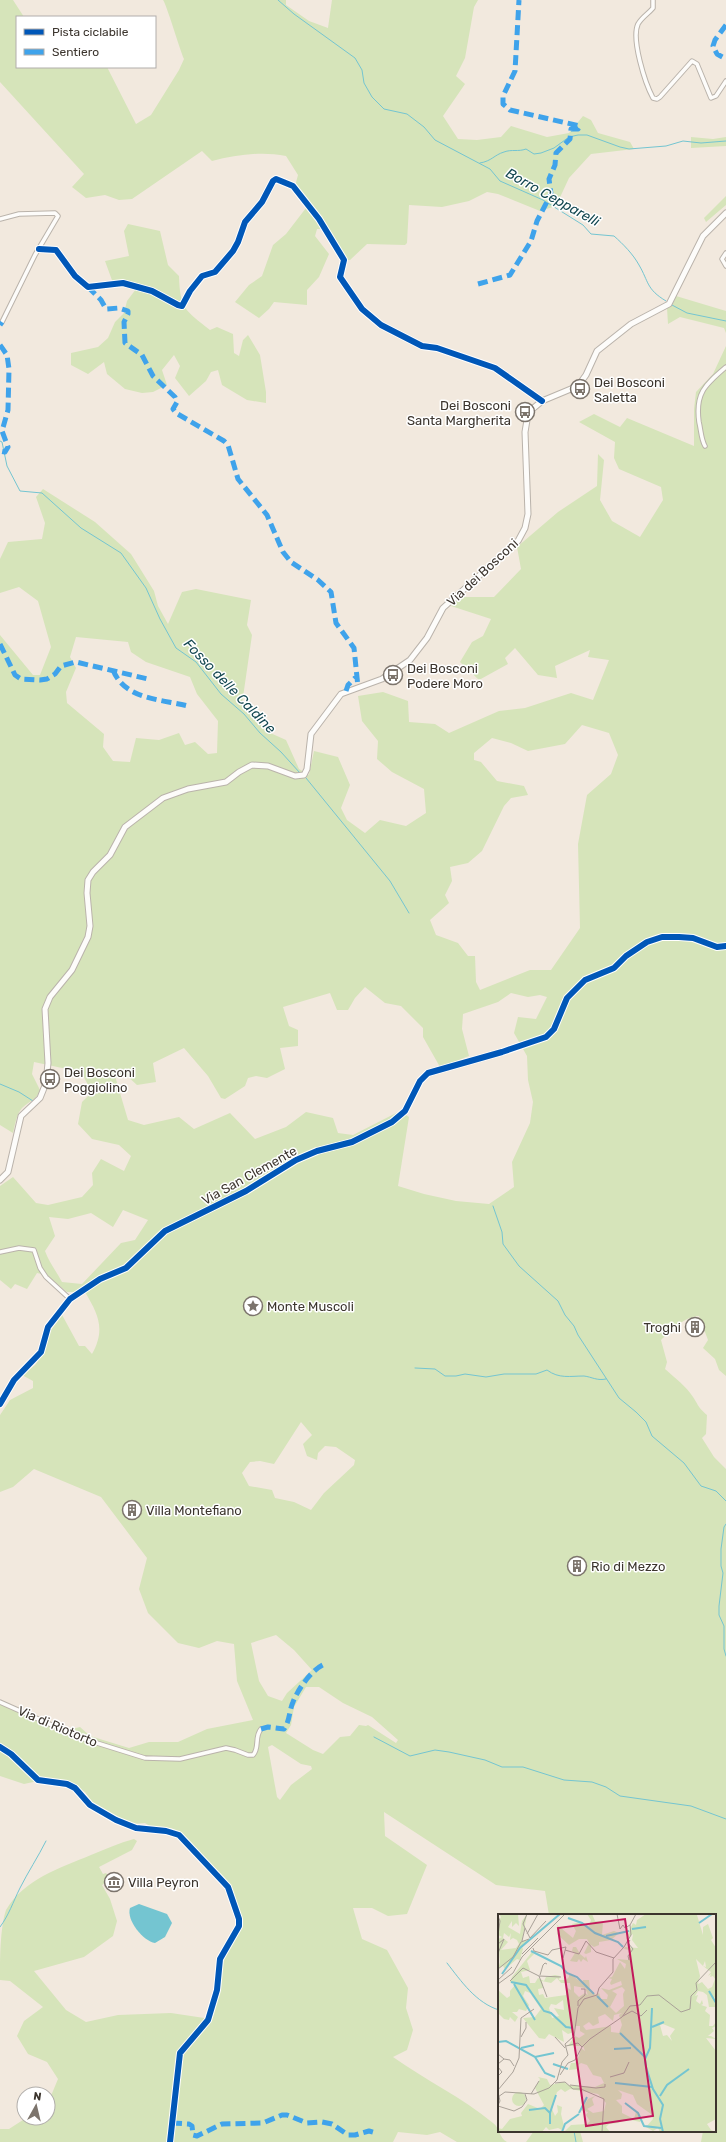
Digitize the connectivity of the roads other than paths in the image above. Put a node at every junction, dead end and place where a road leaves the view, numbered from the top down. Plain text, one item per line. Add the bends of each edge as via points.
1 (654, 0) edge
2 (726, 81) edge
3 (726, 213) edge
4 (0, 219) edge
5 (38, 249) junction
6 (726, 253) edge
7 (726, 266) edge
8 (2, 322) dead end
9 (726, 367) edge
10 (542, 401) junction
11 (705, 446) dead end
12 (726, 946) edge
13 (0, 1180) edge
14 (0, 1252) edge
15 (70, 1299) junction
16 (0, 1404) edge
17 (0, 1702) edge
18 (261, 1730) dead end
19 (0, 1746) edge
20 (169, 2140) edge

1 - 2 street via 653,8 644,15 635,36 653,98 660,96 692,61 696,63 710,98 716,96
3 - 10 main road, Via dei Bosconi via 703,236 669,304 631,324 597,351 578,386
4 - 5 street via 19,214 57,213 57,219
5 - 8 street
5 - 10 street via 56,250 88,287 123,282 152,291 182,306 202,276 215,272 233,251 244,222 262,202 276,179 293,186 319,219 344,260 340,277 362,309 381,325 422,346 437,348 495,368
6 - 7 street via 722,259
9 - 11 street via 711,378 698,400 699,420
10 - 13 main road, Via dei Bosconi via 533,408 527,420 528,514 518,541 444,608 427,638 410,660 382,680 341,694 311,734 304,775 295,776 258,764 247,767 220,784 188,788 164,798 125,827 110,855 90,876 87,886 90,926 88,937 72,970 50,997 45,1010 48,1063 46,1083 40,1098 21,1116 8,1172
12 - 15 street, Via San Clemente via 716,947 693,938 679,936 662,936 647,942 614,968 585,980 567,998 554,1029 546,1037 428,1073 420,1081 405,1111 392,1122 352,1142 296,1160 246,1191 165,1231 126,1268 100,1279
14 - 15 street via 19,1248 34,1250 46,1277
15 - 16 street, Via San Clemente via 48,1327 41,1352 14,1380
17 - 18 street, Via di Riotorto via 85,1740 155,1760 184,1759 226,1748 250,1756 256,1752 258,1733
19 - 20 street via 38,1780 71,1786 82,1793 90,1805 116,1820 136,1828 166,1831 178,1836 228,1887 240,1919 239,1926 220,1959 217,1990 208,2020 180,2053

